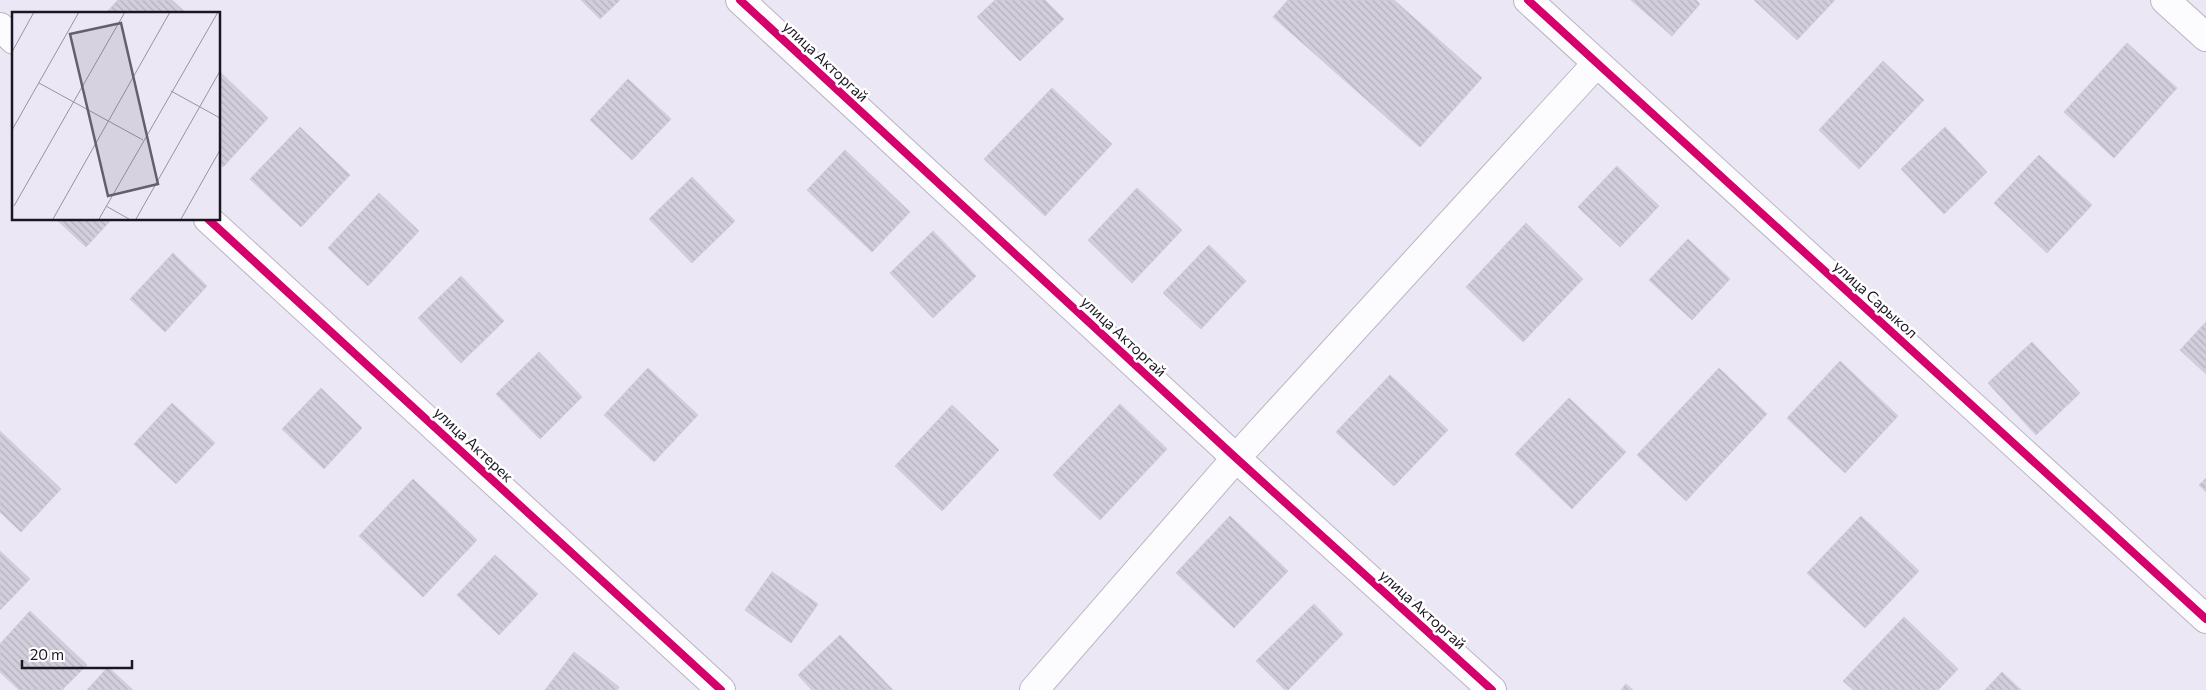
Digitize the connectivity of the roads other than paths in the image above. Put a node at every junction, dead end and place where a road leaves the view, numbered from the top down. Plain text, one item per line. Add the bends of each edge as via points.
1 (740, 0) edge
2 (1528, 0) edge
3 (2165, 0) edge
4 (0, 27) edge
5 (2206, 37) edge
6 (12, 38) edge
7 (1597, 63) junction
8 (209, 220) edge
9 (1236, 458) junction
10 (2206, 619) edge
11 (721, 690) edge
12 (1034, 690) edge
13 (1492, 690) edge

1 - 9 street, улица Акторгай
2 - 7 street, улица Сарыкол
3 - 5 street
4 - 6 street
7 - 9 street
7 - 10 street, улица Сарыкол
8 - 11 street, улица Актерек
9 - 12 street
9 - 13 street, улица Акторгай

